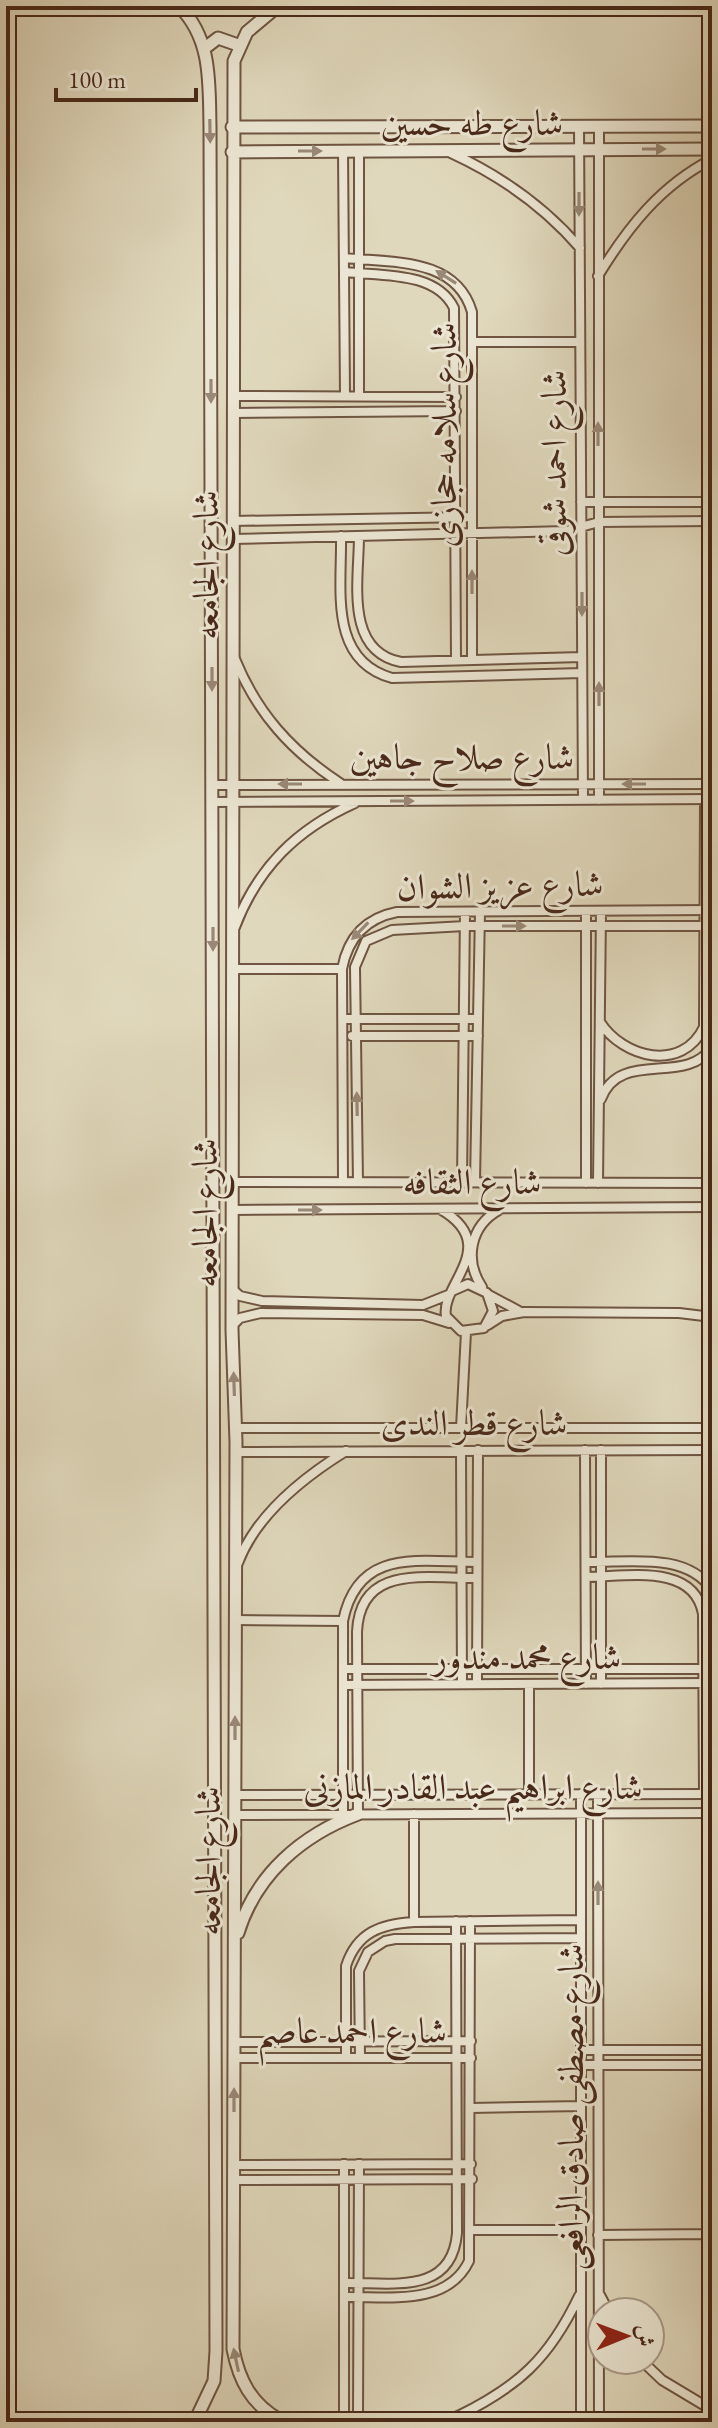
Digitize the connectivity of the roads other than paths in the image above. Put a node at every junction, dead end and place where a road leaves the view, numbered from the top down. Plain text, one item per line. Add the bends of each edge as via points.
1 (179, 6) edge
2 (278, 6) edge
3 (238, 45) junction
4 (205, 48) junction
5 (579, 126) junction
6 (599, 126) junction
7 (712, 126) edge
8 (232, 127) junction
9 (712, 149) edge
10 (579, 150) junction
11 (598, 150) junction
12 (343, 151) junction
13 (359, 151) junction
14 (446, 151) junction
15 (232, 152) junction
16 (712, 159) edge
17 (580, 248) junction
18 (345, 258) junction
19 (359, 259) junction
20 (346, 272) junction
21 (359, 274) junction
22 (598, 277) junction
23 (210, 287) junction
24 (233, 288) junction
25 (712, 301) edge
26 (711, 334) edge
27 (472, 342) junction
28 (580, 342) junction
29 (233, 396) junction
30 (345, 396) junction
31 (359, 396) junction
32 (456, 397) junction
33 (456, 411) junction
34 (233, 413) junction
35 (712, 416) edge
36 (472, 431) junction
37 (456, 432) junction
38 (581, 502) junction
39 (599, 502) junction
40 (712, 502) edge
41 (456, 517) junction
42 (472, 517) junction
43 (233, 521) junction
44 (712, 521) edge
45 (599, 522) junction
46 (582, 527) junction
47 (456, 533) junction
48 (472, 533) junction
49 (341, 536) junction
50 (359, 536) junction
51 (233, 539) junction
52 (233, 653) junction
53 (582, 657) junction
54 (456, 660) junction
55 (472, 660) junction
56 (582, 673) junction
57 (233, 784) junction
58 (341, 784) junction
59 (583, 784) junction
60 (599, 784) junction
61 (712, 784) edge
62 (212, 785) junction
63 (708, 799) edge
64 (583, 800) junction
65 (599, 800) junction
66 (358, 801) junction
67 (212, 802) junction
68 (233, 802) junction
69 (709, 910) edge
70 (480, 911) junction
71 (586, 911) junction
72 (601, 911) junction
73 (465, 912) junction
74 (465, 926) junction
75 (480, 926) junction
76 (586, 926) junction
77 (601, 926) junction
78 (709, 926) edge
79 (234, 931) junction
80 (234, 969) junction
81 (342, 969) junction
82 (343, 1019) junction
83 (356, 1019) junction
84 (464, 1019) junction
85 (478, 1019) junction
86 (600, 1022) junction
87 (343, 1036) junction
88 (356, 1036) junction
89 (464, 1036) junction
90 (478, 1036) junction
91 (712, 1047) edge
92 (599, 1104) junction
93 (712, 1177) edge
94 (233, 1182) junction
95 (343, 1182) junction
96 (358, 1182) junction
97 (462, 1182) junction
98 (475, 1182) junction
99 (586, 1183) junction
100 (598, 1183) junction
101 (712, 1183) edge
102 (698, 1184) junction
103 (712, 1207) edge
104 (439, 1209) junction
105 (501, 1209) junction
106 (232, 1210) junction
107 (232, 1289) junction
108 (486, 1292) junction
109 (450, 1293) junction
110 (524, 1312) junction
111 (712, 1317) edge
112 (449, 1323) junction
113 (484, 1328) junction
114 (213, 1329) junction
115 (232, 1330) junction
116 (466, 1332) junction
117 (236, 1428) junction
118 (461, 1428) junction
119 (712, 1428) edge
120 (461, 1450) junction
121 (478, 1450) junction
122 (585, 1450) junction
123 (601, 1450) junction
124 (712, 1450) edge
125 (347, 1451) junction
126 (236, 1452) junction
127 (461, 1562) junction
128 (477, 1562) junction
129 (586, 1562) junction
130 (601, 1562) junction
131 (236, 1576) junction
132 (586, 1577) junction
133 (601, 1577) junction
134 (462, 1578) junction
135 (477, 1578) junction
136 (712, 1590) edge
137 (235, 1620) junction
138 (343, 1621) junction
139 (343, 1669) junction
140 (357, 1669) junction
141 (462, 1669) junction
142 (477, 1669) junction
143 (586, 1669) junction
144 (601, 1669) junction
145 (708, 1669) edge
146 (708, 1683) edge
147 (462, 1684) junction
148 (477, 1684) junction
149 (529, 1684) junction
150 (586, 1684) junction
151 (601, 1684) junction
152 (343, 1685) junction
153 (357, 1685) junction
154 (343, 1794) junction
155 (358, 1794) junction
156 (529, 1794) junction
157 (581, 1794) junction
158 (598, 1794) junction
159 (708, 1794) edge
160 (235, 1795) junction
161 (712, 1813) edge
162 (343, 1814) junction
163 (358, 1814) junction
164 (414, 1814) junction
165 (581, 1814) junction
166 (598, 1814) junction
167 (235, 1815) junction
168 (581, 1920) junction
169 (456, 1921) junction
170 (470, 1921) junction
171 (414, 1922) junction
172 (456, 1937) junction
173 (470, 1937) junction
174 (581, 1938) junction
175 (234, 1957) junction
176 (346, 2040) junction
177 (359, 2040) junction
178 (456, 2041) junction
179 (471, 2041) junction
180 (234, 2042) junction
181 (581, 2050) junction
182 (598, 2050) junction
183 (712, 2050) edge
184 (234, 2058) junction
185 (346, 2058) junction
186 (360, 2058) junction
187 (456, 2058) junction
188 (471, 2058) junction
189 (581, 2065) junction
190 (598, 2065) junction
191 (711, 2065) edge
192 (581, 2106) junction
193 (471, 2108) junction
194 (344, 2164) junction
195 (359, 2164) junction
196 (457, 2164) junction
197 (471, 2164) junction
198 (234, 2165) junction
199 (711, 2176) edge
200 (344, 2179) junction
201 (359, 2179) junction
202 (456, 2179) junction
203 (472, 2179) junction
204 (234, 2180) junction
205 (711, 2190) edge
206 (472, 2230) junction
207 (581, 2230) junction
208 (710, 2234) edge
209 (598, 2235) junction
210 (712, 2258) edge
211 (344, 2283) junction
212 (359, 2283) junction
213 (581, 2292) junction
214 (599, 2292) junction
215 (216, 2294) junction
216 (233, 2294) junction
217 (601, 2296) edge
218 (344, 2297) junction
219 (359, 2297) junction
220 (658, 2376) edge
221 (712, 2410) edge
222 (196, 2419) junction
223 (344, 2419) junction
224 (358, 2419) junction
225 (452, 2419) junction
226 (581, 2419) junction
227 (599, 2419) junction
228 (712, 2419) edge
229 (6, 2420) edge
230 (280, 2420) junction
231 (431, 2421) edge

1 - 4 street, شارع الجامعه
2 - 3 street
3 - 4 street via 218,38
3 - 8 street, شارع الجامعه
4 -> 23 street, شارع الجامعه
5 - 6 street, شارع طه حسين
5 - 8 street, شارع طه حسين
5 - 10 street, شارع احمد شوقى
6 - 7 street, شارع طه حسين
6 - 11 street, شارع احمد شوقى
8 - 15 street, شارع الجامعه
11 -> 9 street, شارع طه حسين
10 - 11 street, شارع طه حسين
10 - 14 street, شارع طه حسين
10 -> 17 street, شارع احمد شوقى
11 - 22 street, شارع احمد شوقى
12 - 13 street, شارع طه حسين
15 -> 12 street, شارع طه حسين
12 - 18 street
13 - 14 street, شارع طه حسين
13 - 19 street
14 - 17 street via 511,185
15 - 24 street, شارع الجامعه
16 - 22 street via 645,209
17 - 28 street, شارع احمد شوقى
18 - 19 street, شارع سلامه حجازى
18 - 20 street
19 - 21 street
27 -> 19 street, شارع سلامه حجازى via 469,300 454,280 431,268
20 - 21 street
20 - 30 street
21 - 31 street
21 - 32 street, شارع سلامه حجازى via 426,282 450,299 456,317
39 -> 22 street, شارع احمد شوقى
23 - 24 street
23 -> 62 street, شارع الجامعه
24 - 29 street, شارع الجامعه
25 - 26 street
26 - 35 street
27 - 28 street
27 - 36 street, شارع سلامه حجازى
28 - 38 street, شارع احمد شوقى
29 - 30 street
29 - 34 street, شارع الجامعه
30 - 31 street
31 - 32 street
32 - 33 street, شارع سلامه حجازى
33 - 34 street
33 - 37 street, شارع سلامه حجازى
34 - 43 street, شارع الجامعه
36 - 37 street
36 - 42 street, شارع سلامه حجازى
37 - 41 street, شارع سلامه حجازى
38 - 39 street
38 - 46 street, شارع احمد شوقى
39 - 40 street
39 - 45 street, شارع احمد شوقى
41 - 42 street
41 - 43 street
41 - 47 street, شارع سلامه حجازى
42 - 48 street, شارع سلامه حجازى
43 - 51 street, شارع الجامعه
44 - 45 street
45 - 46 street
60 -> 45 street, شارع احمد شوقى
46 - 48 street
46 -> 53 street, شارع احمد شوقى
47 - 48 street
47 - 50 street
47 - 54 street, شارع سلامه حجازى
55 -> 48 street, شارع سلامه حجازى
49 - 50 street
49 - 51 street
49 - 56 street via 345,636 368,668 392,678
50 - 54 street via 359,617 372,648 401,662
51 - 52 street, شارع الجامعه
52 - 57 street, شارع الجامعه
52 - 58 street via 246,685 278,732
53 - 55 street
53 - 56 street, شارع احمد شوقى
54 - 55 street
56 - 59 street, شارع احمد شوقى
58 -> 57 street, شارع صلاح جاهين
57 - 62 street, شارع صلاح جاهين
57 - 68 street, شارع الجامعه
58 - 59 street, شارع صلاح جاهين
59 - 60 street, شارع صلاح جاهين
59 - 64 street, شارع احمد شوقى
61 -> 60 street, شارع صلاح جاهين
60 - 65 street, شارع احمد شوقى
62 - 67 street, شارع الجامعه
63 - 65 street, شارع صلاح جاهين
63 - 69 street
64 - 65 street, شارع صلاح جاهين
66 -> 64 street, شارع صلاح جاهين
66 - 68 street, شارع صلاح جاهين
66 - 79 street via 314,824 268,865 247,896
67 - 68 street, شارع صلاح جاهين
67 -> 114 street, شارع الجامعه
68 - 79 street, شارع الجامعه
69 - 72 street, شارع عزيز الشوان
69 - 78 street
70 - 71 street, شارع عزيز الشوان
70 - 73 street, شارع عزيز الشوان
70 - 75 street
71 - 72 street, شارع عزيز الشوان
71 - 76 street
72 - 77 street
73 - 74 street
73 -> 81 street, شارع عزيز الشوان via 397,912 370,921 351,941
74 - 75 street, شارع عزيز الشوان
74 - 83 street, شارع عزيز الشوان via 392,930 366,941 355,967
74 - 84 street
75 -> 76 street, شارع عزيز الشوان
75 - 85 street
76 - 77 street, شارع عزيز الشوان
76 - 99 street
77 - 78 street, شارع عزيز الشوان
77 - 86 street
78 - 86 street via 706,1016 699,1038 674,1053 645,1056 618,1044
79 - 80 street, شارع الجامعه
80 - 81 street
80 - 94 street, شارع الجامعه
81 - 82 street, شارع عزيز الشوان
82 - 83 street
82 - 87 street, شارع عزيز الشوان
83 - 84 street
83 - 88 street, شارع عزيز الشوان
84 - 85 street
84 - 89 street
85 - 90 street
86 - 92 street
87 - 88 street
87 - 95 street, شارع عزيز الشوان
88 - 89 street
96 -> 88 street, شارع عزيز الشوان
89 - 90 street
89 - 97 street
90 - 98 street
91 - 92 street via 696,1061 623,1073 612,1080
92 - 100 street
93 - 102 street
94 - 95 street, شارع الثقافه
94 - 106 street, شارع الجامعه
95 - 96 street, شارع الثقافه
96 - 97 street, شارع الثقافه
97 - 98 street, شارع الثقافه
98 - 99 street, شارع الثقافه
99 - 100 street, شارع الثقافه
100 - 102 street, شارع الثقافه
101 - 102 street, شارع الثقافه
103 - 105 street, شارع الثقافه
104 - 105 street, شارع الثقافه
106 -> 104 street, شارع الثقافه
104 - 109 street via 457,1224 467,1246 464,1270
105 - 108 street via 485,1220 473,1242 473,1268
106 - 107 street, شارع الجامعه
107 - 109 street via 262,1301 423,1305
107 - 115 street, شارع الجامعه
108 - 109 street via 468,1284
108 - 110 street via 504,1306
108 - 113 street via 493,1311
109 - 112 street via 445,1309
110 - 111 street
110 - 113 street via 502,1316
112 - 115 street via 423,1315 261,1313 240,1318
112 - 116 street
113 - 116 street
114 - 115 street
114 - 215 street, شارع الجامعه
117 -> 115 street, شارع الجامعه
116 - 118 street
117 - 118 street, شارع قطر الندى
117 - 126 street, شارع الجامعه
118 - 119 street, شارع قطر الندى
120 - 121 street, شارع قطر الندى
120 - 125 street, شارع قطر الندى
120 - 127 street
121 - 122 street, شارع قطر الندى
121 - 128 street
122 - 123 street, شارع قطر الندى
122 - 129 street
123 - 124 street, شارع قطر الندى
123 - 130 street
125 - 126 street, شارع قطر الندى
125 - 131 street via 278,1505 243,1553
126 - 131 street, شارع الجامعه
127 - 128 street
127 - 134 street
127 - 138 street via 384,1565 358,1582
128 - 135 street
129 - 130 street
129 - 132 street
130 - 133 street
130 - 136 street via 683,1567
131 - 137 street, شارع الجامعه
132 - 133 street
132 - 143 street
133 - 144 street
133 - 145 street via 665,1578 687,1584 701,1603
134 - 135 street
134 - 140 street via 401,1579 376,1586 357,1619
134 - 141 street
135 - 142 street
137 - 138 street
160 -> 137 street, شارع الجامعه
138 - 139 street
139 - 140 street, شارع محمد مندور
139 - 152 street
140 - 141 street, شارع محمد مندور
140 - 153 street
141 - 142 street, شارع محمد مندور
141 - 147 street
142 - 143 street, شارع محمد مندور
142 - 148 street
143 - 144 street, شارع محمد مندور
143 - 150 street
144 - 145 street, شارع محمد مندور
144 - 151 street
145 - 146 street
146 - 151 street, شارع محمد مندور
146 - 159 street
147 - 148 street, شارع محمد مندور
147 - 153 street, شارع محمد مندور
148 - 149 street, شارع محمد مندور
149 - 150 street, شارع محمد مندور
149 - 156 street
150 - 151 street, شارع محمد مندور
152 - 153 street, شارع محمد مندور
152 - 154 street
153 - 155 street
154 - 155 street, شارع ابراهيم عبد القادر المازنى
154 - 160 street, شارع ابراهيم عبد القادر المازنى
154 - 162 street
155 - 156 street, شارع ابراهيم عبد القادر المازنى
155 - 163 street
156 - 157 street, شارع ابراهيم عبد القادر المازنى
157 - 158 street, شارع ابراهيم عبد القادر المازنى
157 - 165 street, شارع مصطفى صادق الرافعى
158 - 159 street, شارع ابراهيم عبد القادر المازنى
158 - 166 street, شارع مصطفى صادق الرافعى
160 - 167 street, شارع الجامعه
161 - 166 street, شارع ابراهيم عبد القادر المازنى
162 - 163 street, شارع ابراهيم عبد القادر المازنى
162 - 167 street, شارع ابراهيم عبد القادر المازنى
163 - 164 street, شارع ابراهيم عبد القادر المازنى
163 - 175 street via 302,1842 275,1867 245,1914
164 - 165 street, شارع ابراهيم عبد القادر المازنى
164 - 171 street
165 - 166 street, شارع ابراهيم عبد القادر المازنى
165 - 168 street, شارع مصطفى صادق الرافعى
182 -> 166 street, شارع مصطفى صادق الرافعى
167 - 175 street, شارع الجامعه
168 - 170 street
168 - 174 street, شارع مصطفى صادق الرافعى
169 - 170 street
169 - 171 street
169 - 172 street
170 - 173 street
171 - 176 street via 380,1926 358,1941 351,1953 345,1981
172 - 173 street
172 - 177 street via 395,1939 368,1952 359,1971
172 - 178 street
173 - 174 street
173 - 179 street
174 - 181 street, شارع مصطفى صادق الرافعى
175 - 180 street, شارع الجامعه
176 - 177 street, شارع احمد عاصم
176 - 180 street, شارع احمد عاصم
176 - 185 street
177 - 178 street, شارع احمد عاصم
177 - 186 street
178 - 179 street, شارع احمد عاصم
178 - 187 street
179 - 188 street
180 - 184 street, شارع الجامعه
181 - 182 street
181 - 189 street, شارع مصطفى صادق الرافعى
182 - 183 street
182 - 190 street, شارع مصطفى صادق الرافعى
184 - 185 street, شارع احمد عاصم
198 -> 184 street, شارع الجامعه
185 - 186 street, شارع احمد عاصم
186 - 187 street, شارع احمد عاصم
187 - 188 street, شارع احمد عاصم
187 - 196 street
188 - 193 street
189 - 190 street
189 - 192 street, شارع مصطفى صادق الرافعى
190 - 191 street
190 - 209 street, شارع مصطفى صادق الرافعى
191 - 199 street
192 - 193 street
192 - 207 street, شارع مصطفى صادق الرافعى
193 - 197 street
194 - 195 street
194 - 198 street
194 - 200 street
195 - 196 street
195 - 201 street
196 - 197 street
196 - 202 street
197 - 203 street
198 - 204 street, شارع الجامعه
199 - 205 street
200 - 201 street
200 - 204 street
200 - 211 street
201 - 202 street
201 - 212 street
202 - 203 street
202 - 212 street via 456,2245 447,2267 427,2279
203 - 206 street
204 - 216 street, شارع الجامعه
205 - 208 street
206 - 207 street
206 - 219 street via 463,2274 442,2291
207 - 213 street, شارع مصطفى صادق الرافعى
208 - 209 street
208 - 210 street
209 - 214 street, شارع مصطفى صادق الرافعى
211 - 212 street
211 - 218 street
212 - 219 street
213 - 225 street via 556,2341 526,2375
213 - 226 street, شارع مصطفى صادق الرافعى
214 - 217 street
214 - 227 street, شارع مصطفى صادق الرافعى
215 - 216 street
215 - 222 street, شارع الجامعه via 214,2381
230 -> 216 street, شارع الجامعه via 253,2399 236,2367
218 - 219 street
218 - 223 street
219 - 224 street
220 - 221 street
222 - 229 street
222 - 230 street
223 - 224 street
223 - 230 street
224 - 231 street
225 - 226 street
225 - 231 street
226 - 227 street
227 - 228 street

